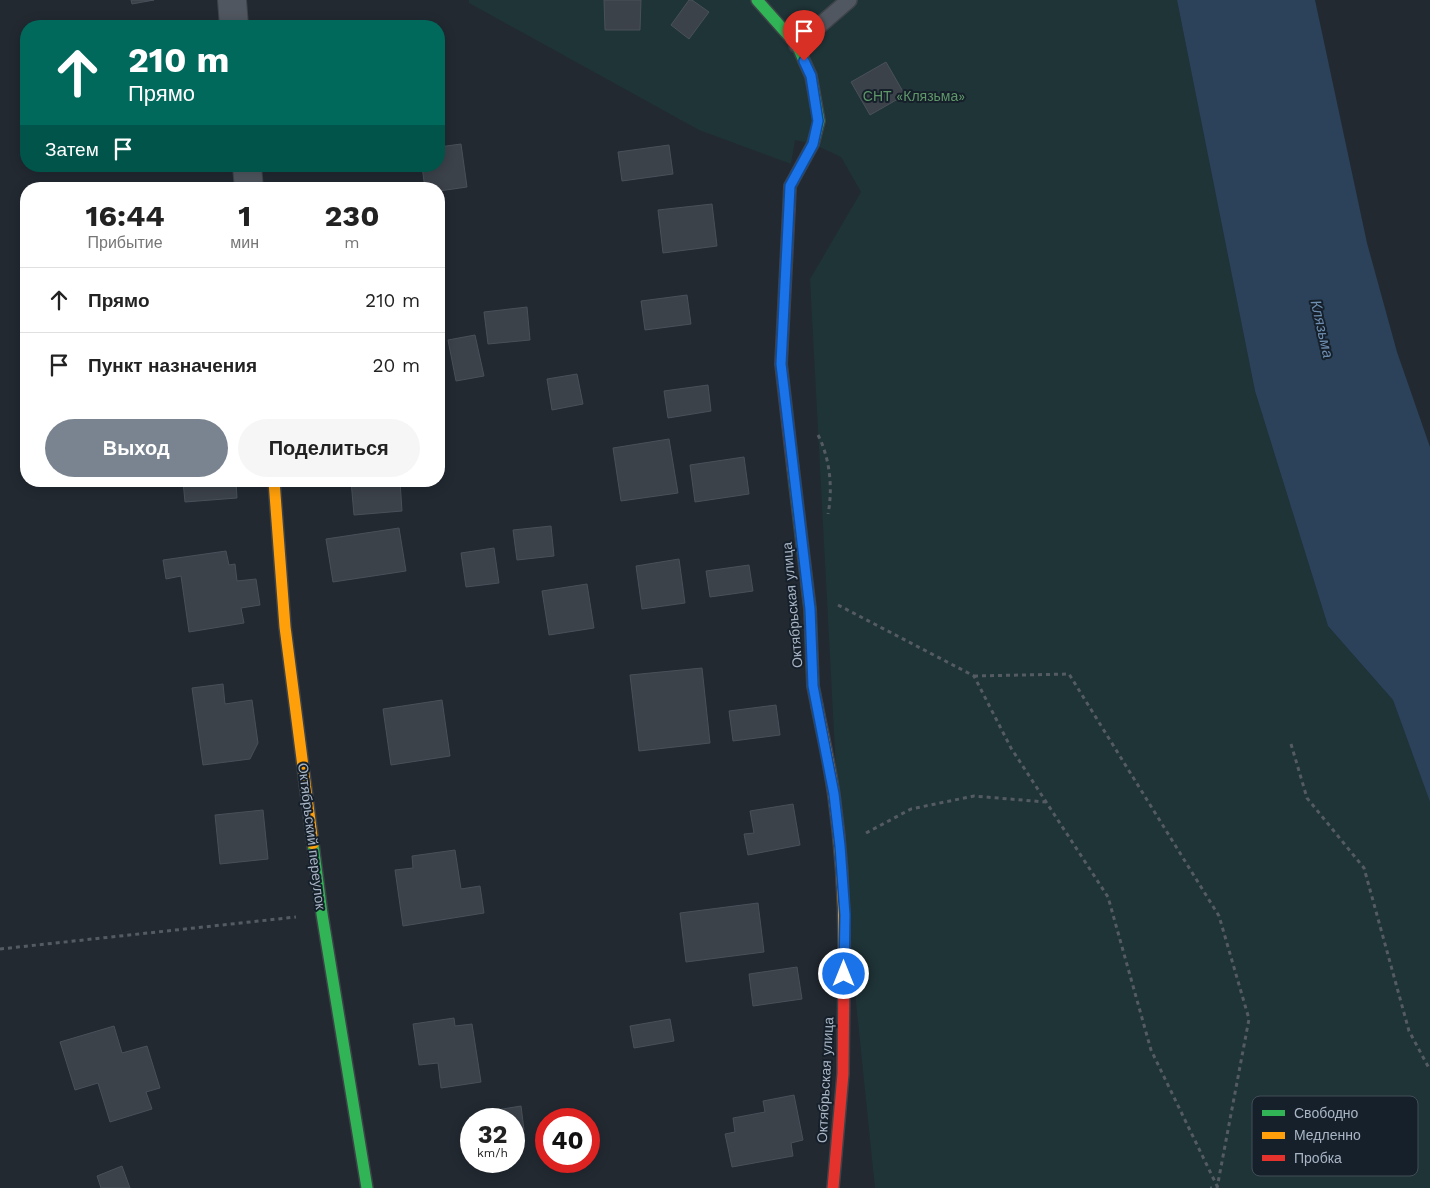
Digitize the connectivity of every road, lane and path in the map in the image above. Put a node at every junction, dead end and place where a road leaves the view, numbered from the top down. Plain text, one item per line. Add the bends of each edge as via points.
1 (232, 0) edge
2 (757, 0) edge
3 (849, 0) edge
4 (234, 20) edge
5 (797, 45) junction
6 (274, 487) edge
7 (810, 609) junction
8 (974, 676) junction
9 (1291, 744) dead end
10 (1046, 802) junction
11 (840, 846) junction
12 (322, 914) junction
13 (0, 949) edge
14 (1430, 1070) edge
15 (367, 1188) edge
16 (833, 1188) edge
17 (1210, 1188) edge
18 (1218, 1188) edge

1 - 4 street
2 - 5 street, Октябрьская улица
3 - 5 lane
5 - 7 street, Октябрьская улица via 811,76 818,121 813,144 790,186 781,364
6 - 12 street, Октябрьский переулок via 285,627
7 - 8 path via 833,603
7 - 11 street, Октябрьская улица via 813,686 834,794
8 - 10 path via 1011,748
8 - 18 path via 1069,674 1219,916 1248,1019
9 - 14 path via 1307,798 1364,868 1409,1031
10 - 11 path via 974,796 912,809
10 - 18 path via 1108,897 1151,1050
11 - 16 street, Октябрьская улица via 845,915 844,1074
12 - 13 path
12 - 15 street, Октябрьский переулок
17 - 18 path

